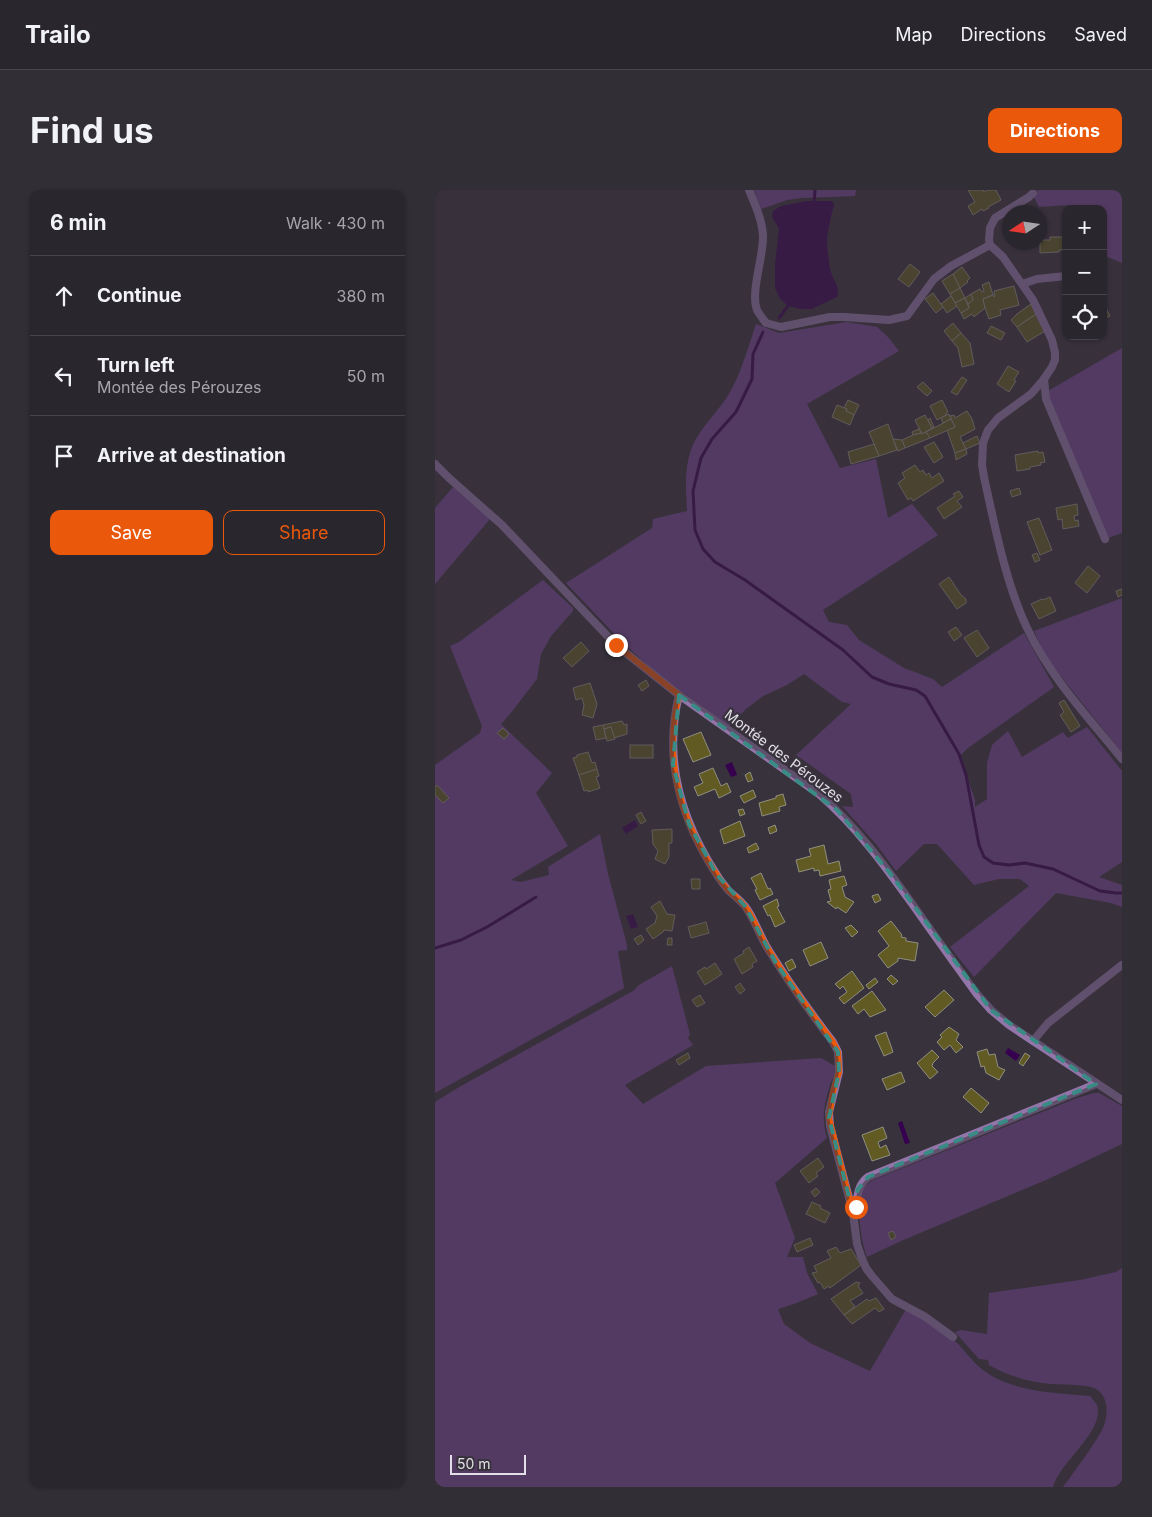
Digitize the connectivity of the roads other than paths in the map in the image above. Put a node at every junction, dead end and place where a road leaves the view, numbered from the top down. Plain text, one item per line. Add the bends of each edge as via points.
1 (749, 190) edge
2 (1033, 193) dead end
3 (990, 245) junction
4 (1062, 276) edge
5 (1022, 284) junction
6 (1044, 379) junction
7 (1031, 394) junction
8 (1046, 399) junction
9 (435, 464) edge
10 (1105, 539) dead end
11 (679, 695) junction
12 (1122, 759) edge
13 (1122, 965) edge
14 (1033, 1041) junction
15 (1096, 1084) junction
16 (1122, 1100) edge
17 (853, 1213) junction
18 (953, 1337) dead end

1 - 3 street via 763,235 755,292 757,309 766,323 781,327 830,317 889,320 907,316 935,280 951,266
2 - 3 street via 995,218 989,236
3 - 5 street
4 - 5 street
5 - 6 street via 1054,346 1055,360
6 - 7 street
6 - 8 street
7 - 8 street
7 - 12 street via 998,418 983,443 984,477 1003,556 1018,607 1037,648
8 - 10 street
9 - 11 street, Montée des Pérouzes via 502,525 616,645
11 - 14 street, Montée des Pérouzes via 837,810 889,872 976,993 991,1010
11 - 17 street via 675,708 673,765 678,790 696,840 727,889 745,906 777,963 838,1052 839,1072 829,1118
13 - 14 street via 1047,1023
14 - 15 street, Montée des Pérouzes
15 - 16 street, Montée des Pérouzes
15 - 17 street via 867,1177 858,1189
17 - 18 street via 857,1244 872,1276 892,1299

